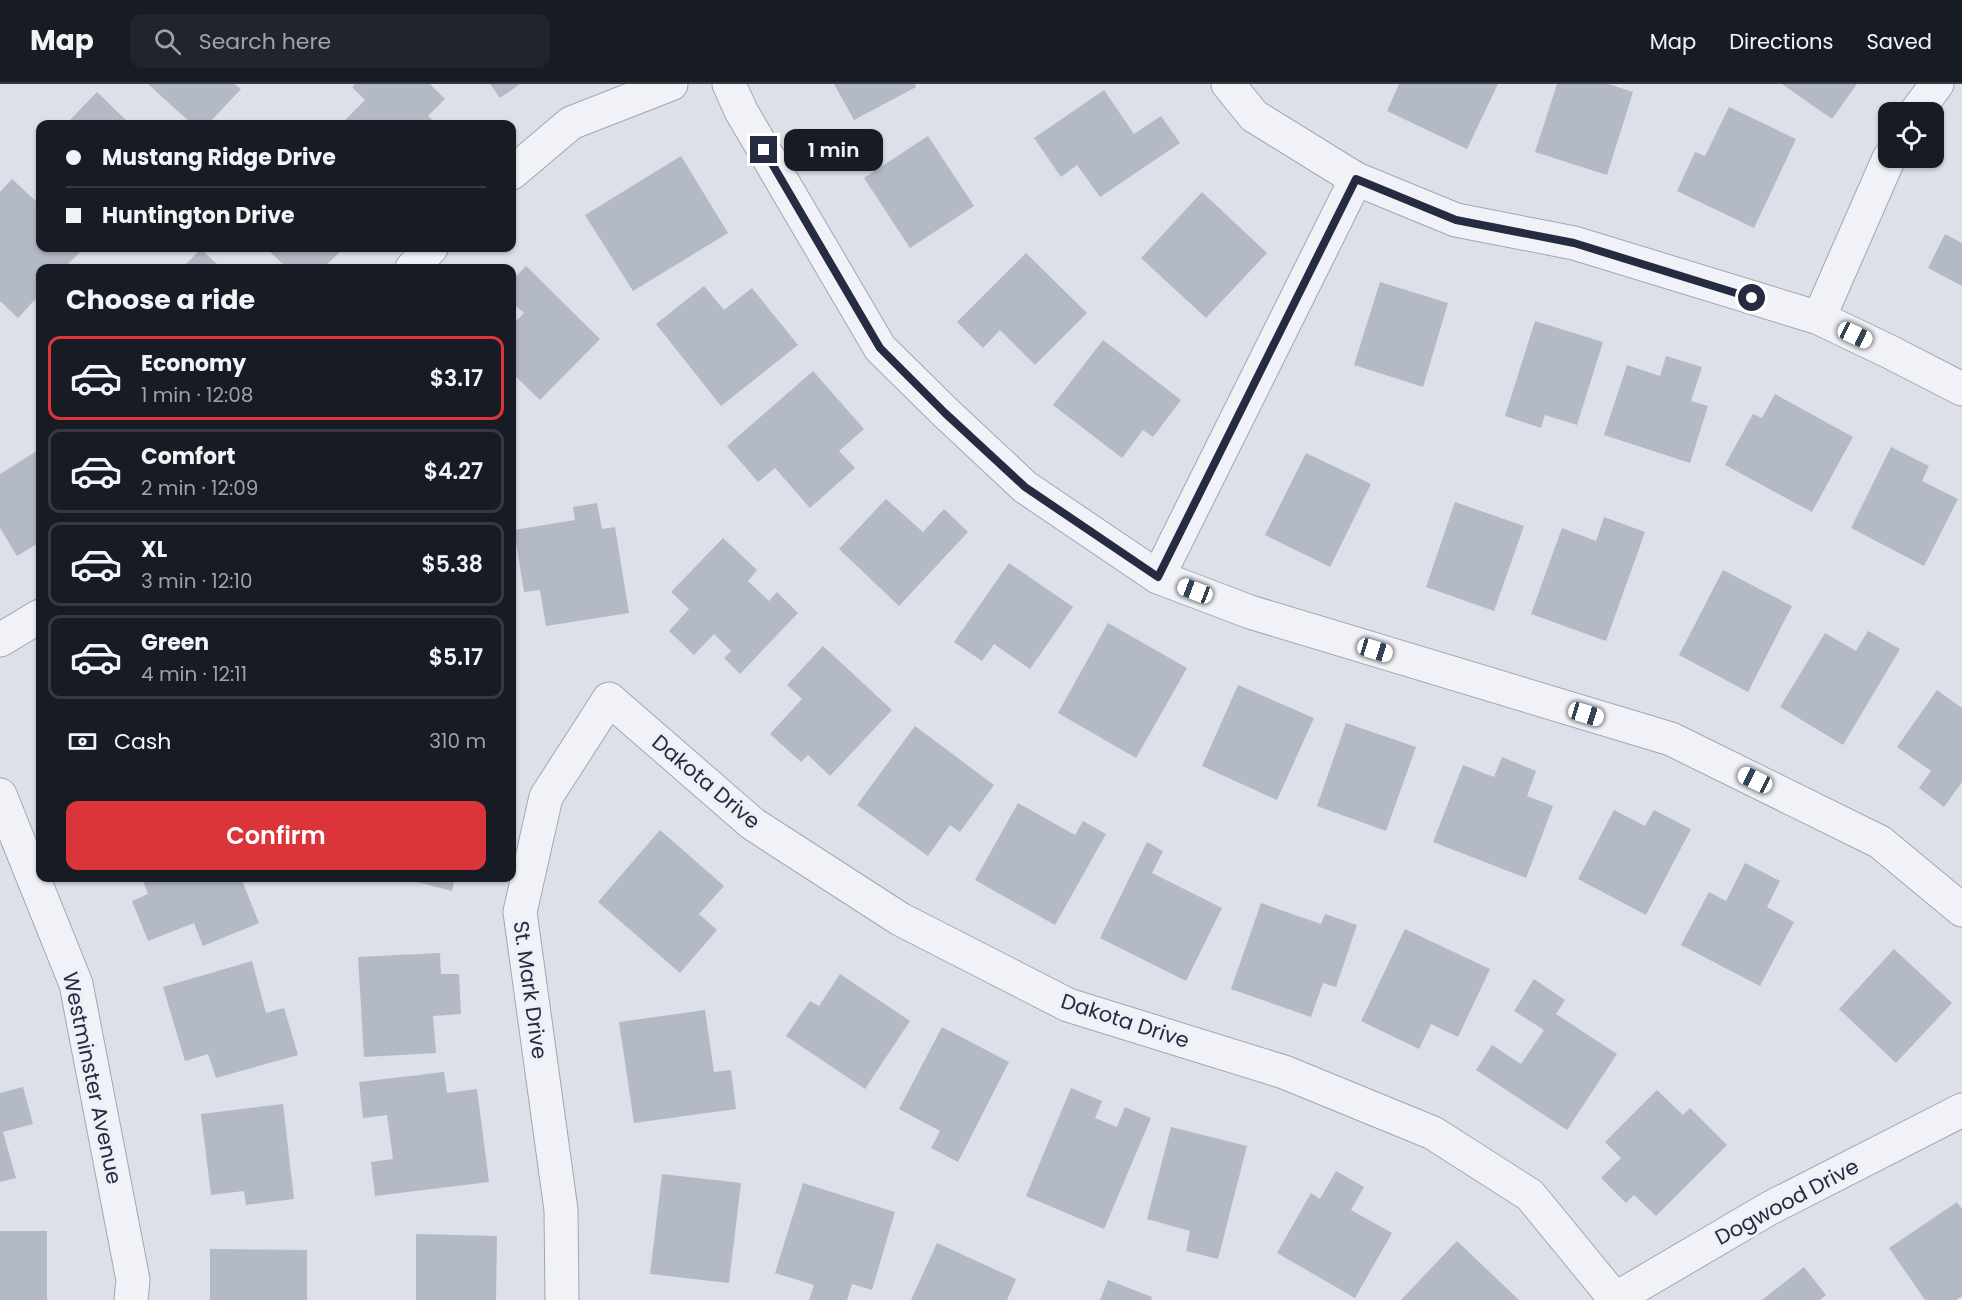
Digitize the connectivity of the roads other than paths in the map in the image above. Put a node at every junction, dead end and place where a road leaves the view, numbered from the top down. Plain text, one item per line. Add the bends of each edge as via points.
1 (671, 84) edge
2 (729, 84) edge
3 (1228, 84) edge
4 (1937, 84) edge
5 (1924, 102) edge
6 (1885, 168) edge
7 (516, 170) edge
8 (1356, 179) junction
9 (427, 252) edge
10 (416, 264) edge
11 (1819, 318) junction
12 (1962, 389) edge
13 (1158, 577) junction
14 (36, 618) edge
15 (0, 640) edge
16 (609, 699) joint
17 (0, 795) edge
18 (1962, 910) edge
19 (1962, 1110) edge
20 (1615, 1299) edge
21 (131, 1300) edge
22 (562, 1300) edge

1 - 7 street via 571,123
2 - 13 street via 880,348 1025,487
3 - 8 street via 1254,116
4 - 5 street
6 - 11 street
8 - 11 street via 1456,220 1574,243
8 - 13 street
9 - 10 street
11 - 12 street
13 - 18 street via 1250,612 1671,739 1880,842
14 - 15 street
16 - 20 street, Dakota Drive via 753,824 900,919 1068,1005 1284,1072 1433,1133 1530,1196
16 - 22 street, St. Mark Drive via 546,797 520,912 561,1210
17 - 21 street, Westminster Avenue via 76,984 133,1280
19 - 20 street, Dogwood Drive via 1770,1208

